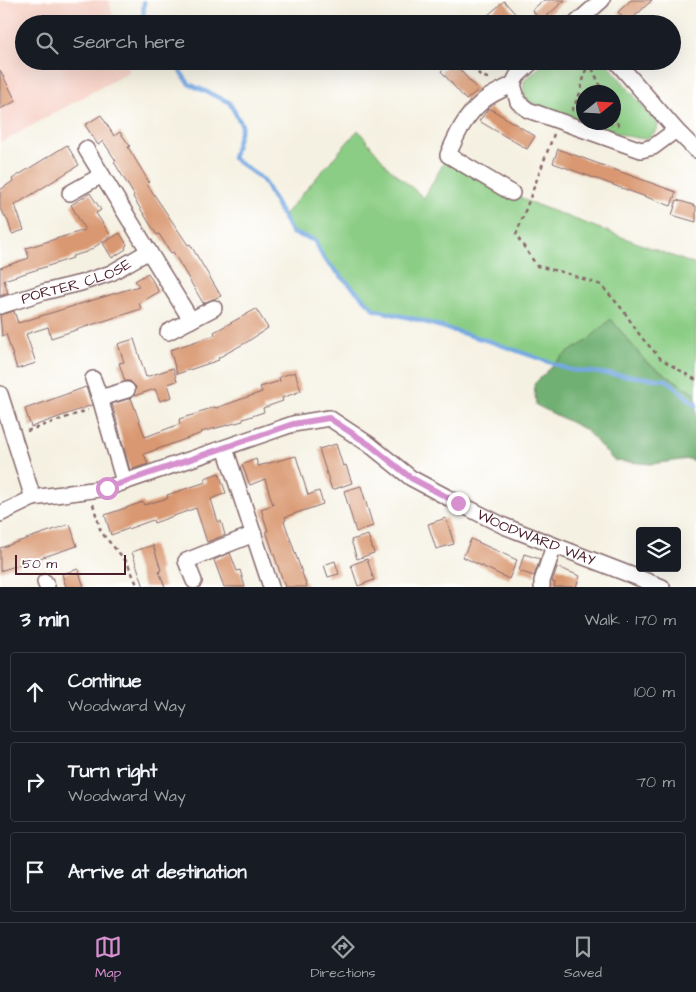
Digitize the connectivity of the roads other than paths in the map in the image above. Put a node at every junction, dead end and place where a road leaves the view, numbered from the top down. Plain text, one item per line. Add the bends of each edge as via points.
1 (602, 0) edge
2 (587, 15) edge
3 (523, 70) edge
4 (624, 70) edge
5 (513, 84) junction
6 (676, 130) junction
7 (86, 149) dead end
8 (696, 150) edge
9 (102, 175) junction
10 (70, 193) dead end
11 (512, 193) dead end
12 (149, 251) junction
13 (0, 306) edge
14 (214, 308) dead end
15 (191, 320) junction
16 (168, 332) dead end
17 (93, 379) dead end
18 (127, 390) dead end
19 (0, 394) edge
20 (101, 402) junction
21 (225, 448) junction
22 (124, 482) junction
23 (33, 498) junction
24 (0, 514) edge
25 (254, 534) junction
26 (554, 546) junction
27 (194, 581) dead end
28 (271, 587) edge
29 (542, 587) edge
30 (662, 587) edge

1 - 2 street
3 - 5 street
4 - 6 street
5 - 6 street via 518,102 528,110 641,150 653,147
5 - 11 street via 482,101 460,129 448,156
6 - 8 street
7 - 9 street, PORTER CLOSE
9 - 10 street
9 - 12 street, PORTER CLOSE
12 - 13 street, PORTER CLOSE via 111,272
12 - 15 street, PORTER CLOSE
14 - 15 street
15 - 16 street
17 - 20 street
18 - 20 street
19 - 23 street
20 - 22 street
21 - 22 street, WOODWARD WAY
21 - 25 street
21 - 26 street, WOODWARD WAY via 293,424 329,418 411,478 504,526
22 - 23 street, WOODWARD WAY via 107,488
23 - 24 street, WOODWARD WAY
25 - 27 street via 186,561
25 - 28 street
26 - 29 street
26 - 30 street, WOODWARD WAY

